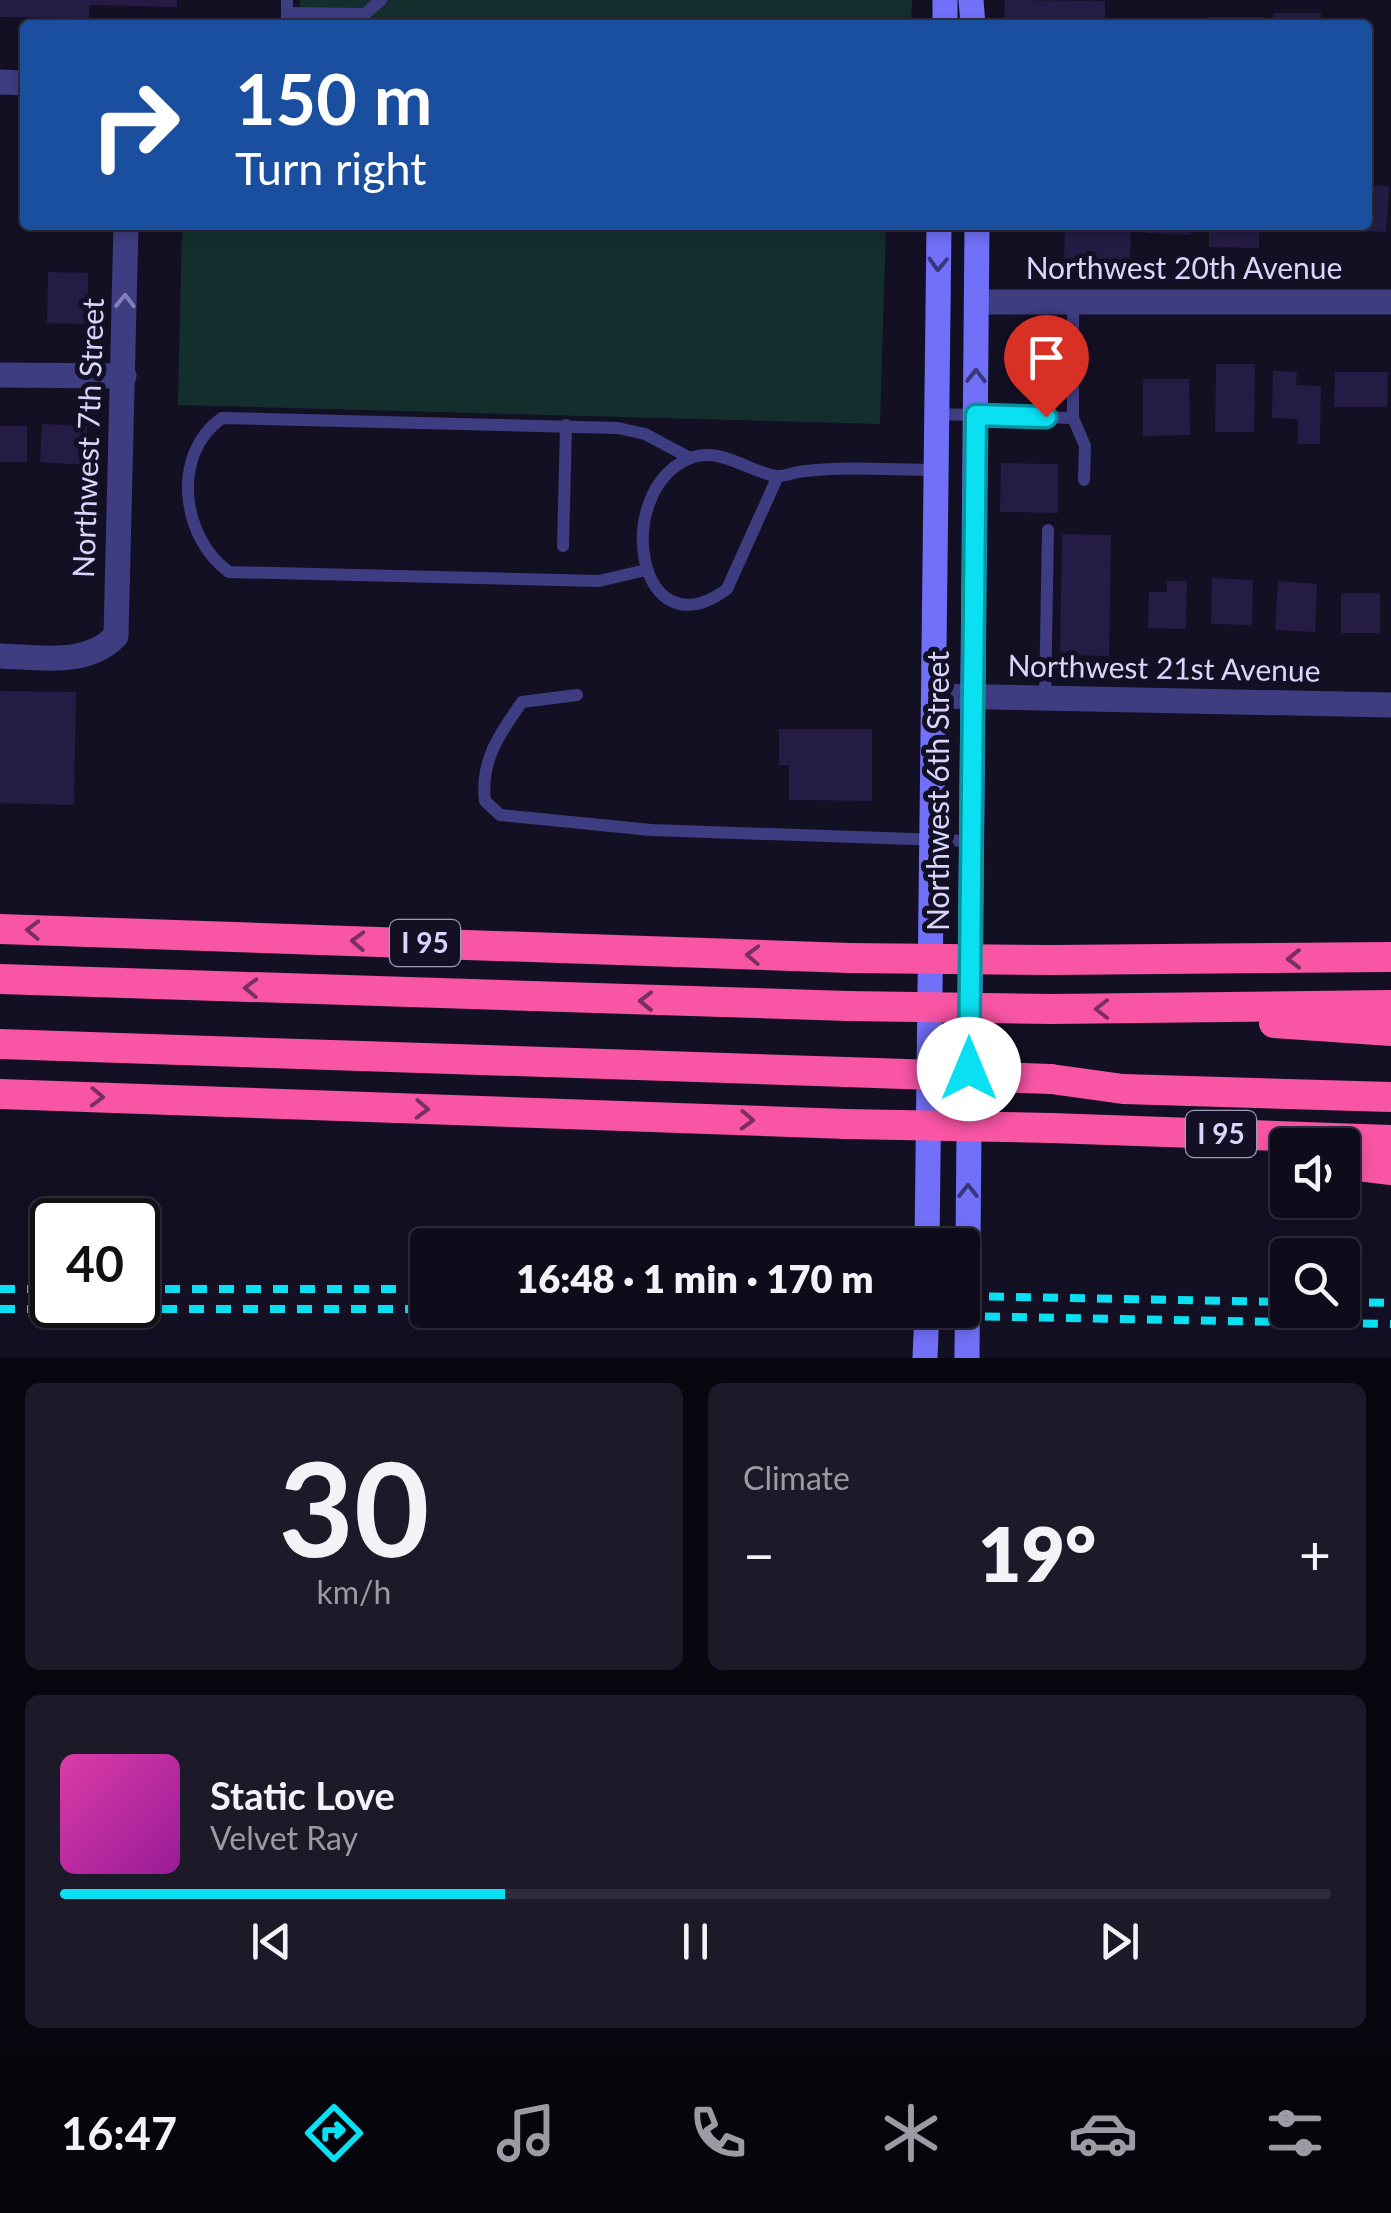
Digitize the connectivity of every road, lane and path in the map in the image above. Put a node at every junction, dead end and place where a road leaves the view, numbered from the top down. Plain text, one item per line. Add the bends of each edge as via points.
1 (381, 0) edge
2 (287, 13) edge
3 (126, 230) edge
4 (939, 230) edge
5 (977, 230) edge
6 (977, 302) junction
7 (1073, 302) junction
8 (1391, 302) edge
9 (0, 375) edge
10 (124, 376) junction
11 (936, 414) junction
12 (976, 415) junction
13 (1072, 418) junction
14 (566, 425) junction
15 (690, 458) junction
16 (936, 470) junction
17 (778, 476) junction
18 (1084, 480) dead end
19 (1048, 530) dead end
20 (563, 546) dead end
21 (646, 570) junction
22 (0, 656) edge
23 (577, 695) dead end
24 (936, 696) junction
25 (972, 699) junction
26 (1046, 699) junction
27 (1391, 705) edge
28 (934, 841) junction
29 (971, 841) junction
30 (0, 929) edge
31 (1391, 957) edge
32 (0, 980) edge
33 (1391, 1005) edge
34 (1152, 1009) junction
35 (1391, 1031) edge
36 (0, 1044) edge
37 (1051, 1079) junction
38 (1391, 1082) edge
39 (0, 1094) edge
40 (1391, 1097) edge
41 (1051, 1128) junction
42 (1391, 1140) edge
43 (1270, 1156) edge
44 (1360, 1166) edge
45 (1391, 1170) edge
46 (927, 1228) edge
47 (927, 1328) edge
48 (926, 1358) edge
49 (967, 1358) edge

1 - 2 lane via 352,15
10 -> 3 street, Northwest 7th Street
4 -> 11 street, Northwest 6th Street
5 - 6 street, Northwest 6th Street
6 - 7 street, Northwest 20th Avenue
12 -> 6 street, Northwest 6th Street
7 - 8 street, Northwest 20th Avenue
7 - 13 lane
9 - 10 street
10 - 22 street, Northwest 7th Street via 116,636 103,649 77,657
11 - 12 lane
11 - 16 street, Northwest 6th Street
12 - 13 lane
12 - 25 street, Northwest 6th Street
13 - 18 lane via 1085,446
14 - 15 lane via 645,434
14 - 20 lane
14 - 21 lane via 222,418 196,449 190,520 212,560 230,572 599,580
15 - 17 lane via 714,456
15 - 21 lane via 654,494 643,534
16 - 17 lane
16 - 24 street, Northwest 6th Street
17 - 21 lane via 727,589 700,603 672,600 649,582
19 - 26 lane
23 - 28 lane via 522,702 504,728 482,779 484,800 500,815 652,830
24 - 25 street, Northwest 21st Avenue
24 - 28 street, Northwest 6th Street
25 - 26 street, Northwest 21st Avenue
25 - 29 street, Northwest 6th Street
26 - 27 street, Northwest 21st Avenue
28 - 29 lane
28 - 46 street, Northwest 6th Street
49 -> 29 street, Northwest 6th Street
31 -> 30 highway, I 95, bridge via 850,958
34 -> 32 highway, bridge
33 - 34 highway
34 - 35 highway
36 - 37 highway, bridge
37 - 38 highway
37 - 40 highway via 1123,1089
39 -> 41 highway, I 95, bridge
41 - 42 highway, I 95
41 - 43 highway
44 - 45 highway
47 - 48 street

